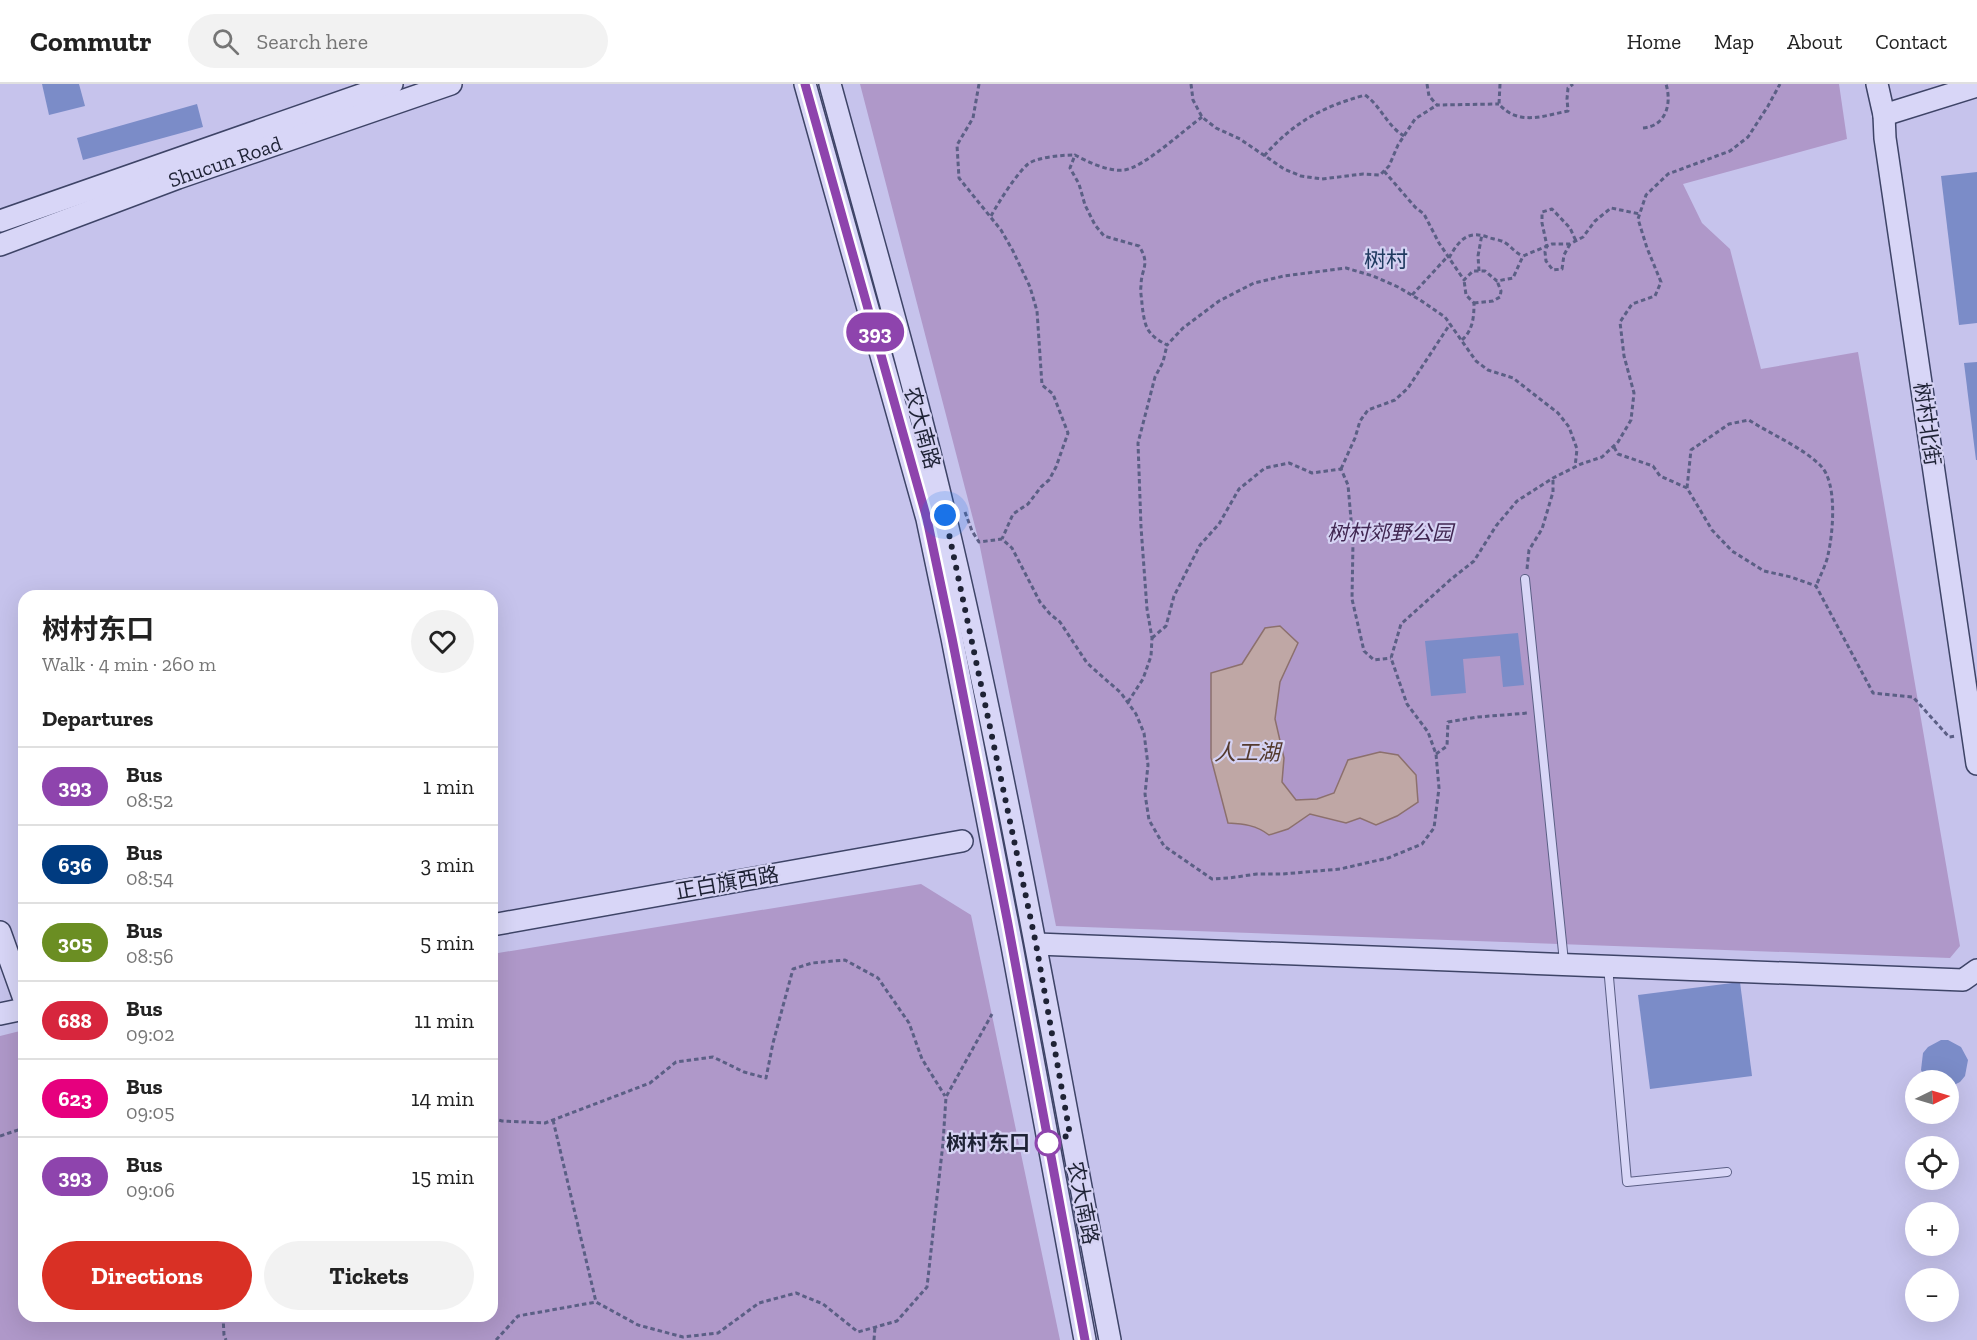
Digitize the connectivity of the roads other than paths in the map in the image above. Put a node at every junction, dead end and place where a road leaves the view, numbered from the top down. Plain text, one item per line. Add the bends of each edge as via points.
1 (392, 84) edge
2 (451, 84) edge
3 (805, 84) edge
4 (830, 84) edge
5 (1877, 84) edge
6 (1977, 86) edge
7 (1884, 115) junction
8 (0, 221) edge
9 (0, 245) edge
10 (1525, 579) road end
11 (1977, 764) edge
12 (962, 841) dead end
13 (498, 924) edge
14 (0, 932) edge
15 (1036, 944) junction
16 (1564, 963) junction
17 (1608, 965) junction
18 (1977, 970) edge
19 (18, 982) edge
20 (18, 1010) edge
21 (0, 1014) edge
22 (1726, 1172) dead end
23 (1084, 1340) edge
24 (1110, 1340) edge

1 - 8 main road, Shucun Road
2 - 9 main road, Shucun Road via 178,178
3 - 23 main road, 农大南路 via 927,519 1008,923
4 - 15 main road, 农大南路 via 945,515
5 - 7 main road, 树村北街
6 - 7 main road
7 - 11 main road, 树村北街
10 - 16 lane
12 - 13 main road, 正白旗西路
14 - 19 main road
15 - 16 main road
15 - 24 main road, 农大南路
16 - 17 main road
17 - 18 main road via 1963,980
17 - 22 lane via 1627,1182
20 - 21 main road

